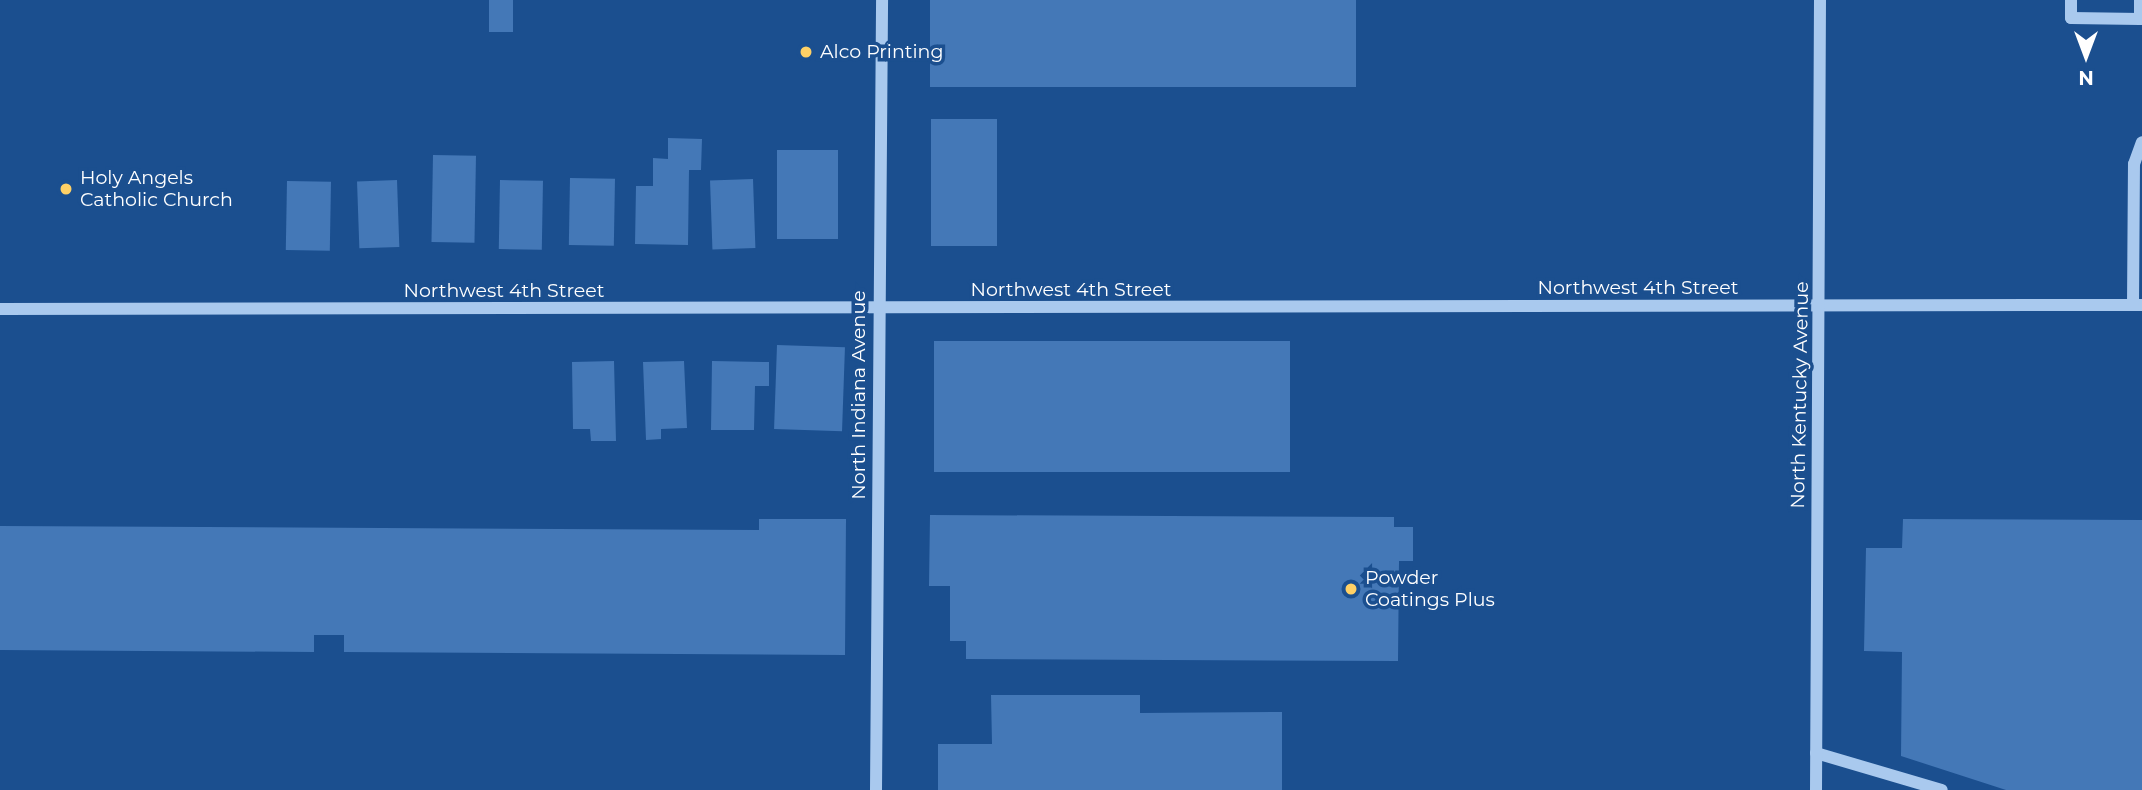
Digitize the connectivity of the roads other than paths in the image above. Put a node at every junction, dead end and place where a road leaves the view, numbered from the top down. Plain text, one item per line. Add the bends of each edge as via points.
1 (882, 0) edge
2 (1820, 0) edge
3 (2071, 0) edge
4 (2140, 0) edge
5 (2142, 142) edge
6 (2137, 305) edge
7 (1822, 306) junction
8 (0, 309) edge
9 (878, 310) junction
10 (1816, 753) junction
11 (876, 790) edge
12 (1816, 790) edge
13 (1942, 790) edge

1 - 9 street, North Indiana Avenue
2 - 7 street, North Kentucky Avenue
3 - 4 street via 2071,18 2140,19
5 - 6 street via 2134,164
6 - 7 street, Northwest 4th Street
7 - 9 street, Northwest 4th Street
7 - 10 street, North Kentucky Avenue
8 - 9 street, Northwest 4th Street
9 - 11 street, North Indiana Avenue
10 - 12 street, North Kentucky Avenue
10 - 13 street

